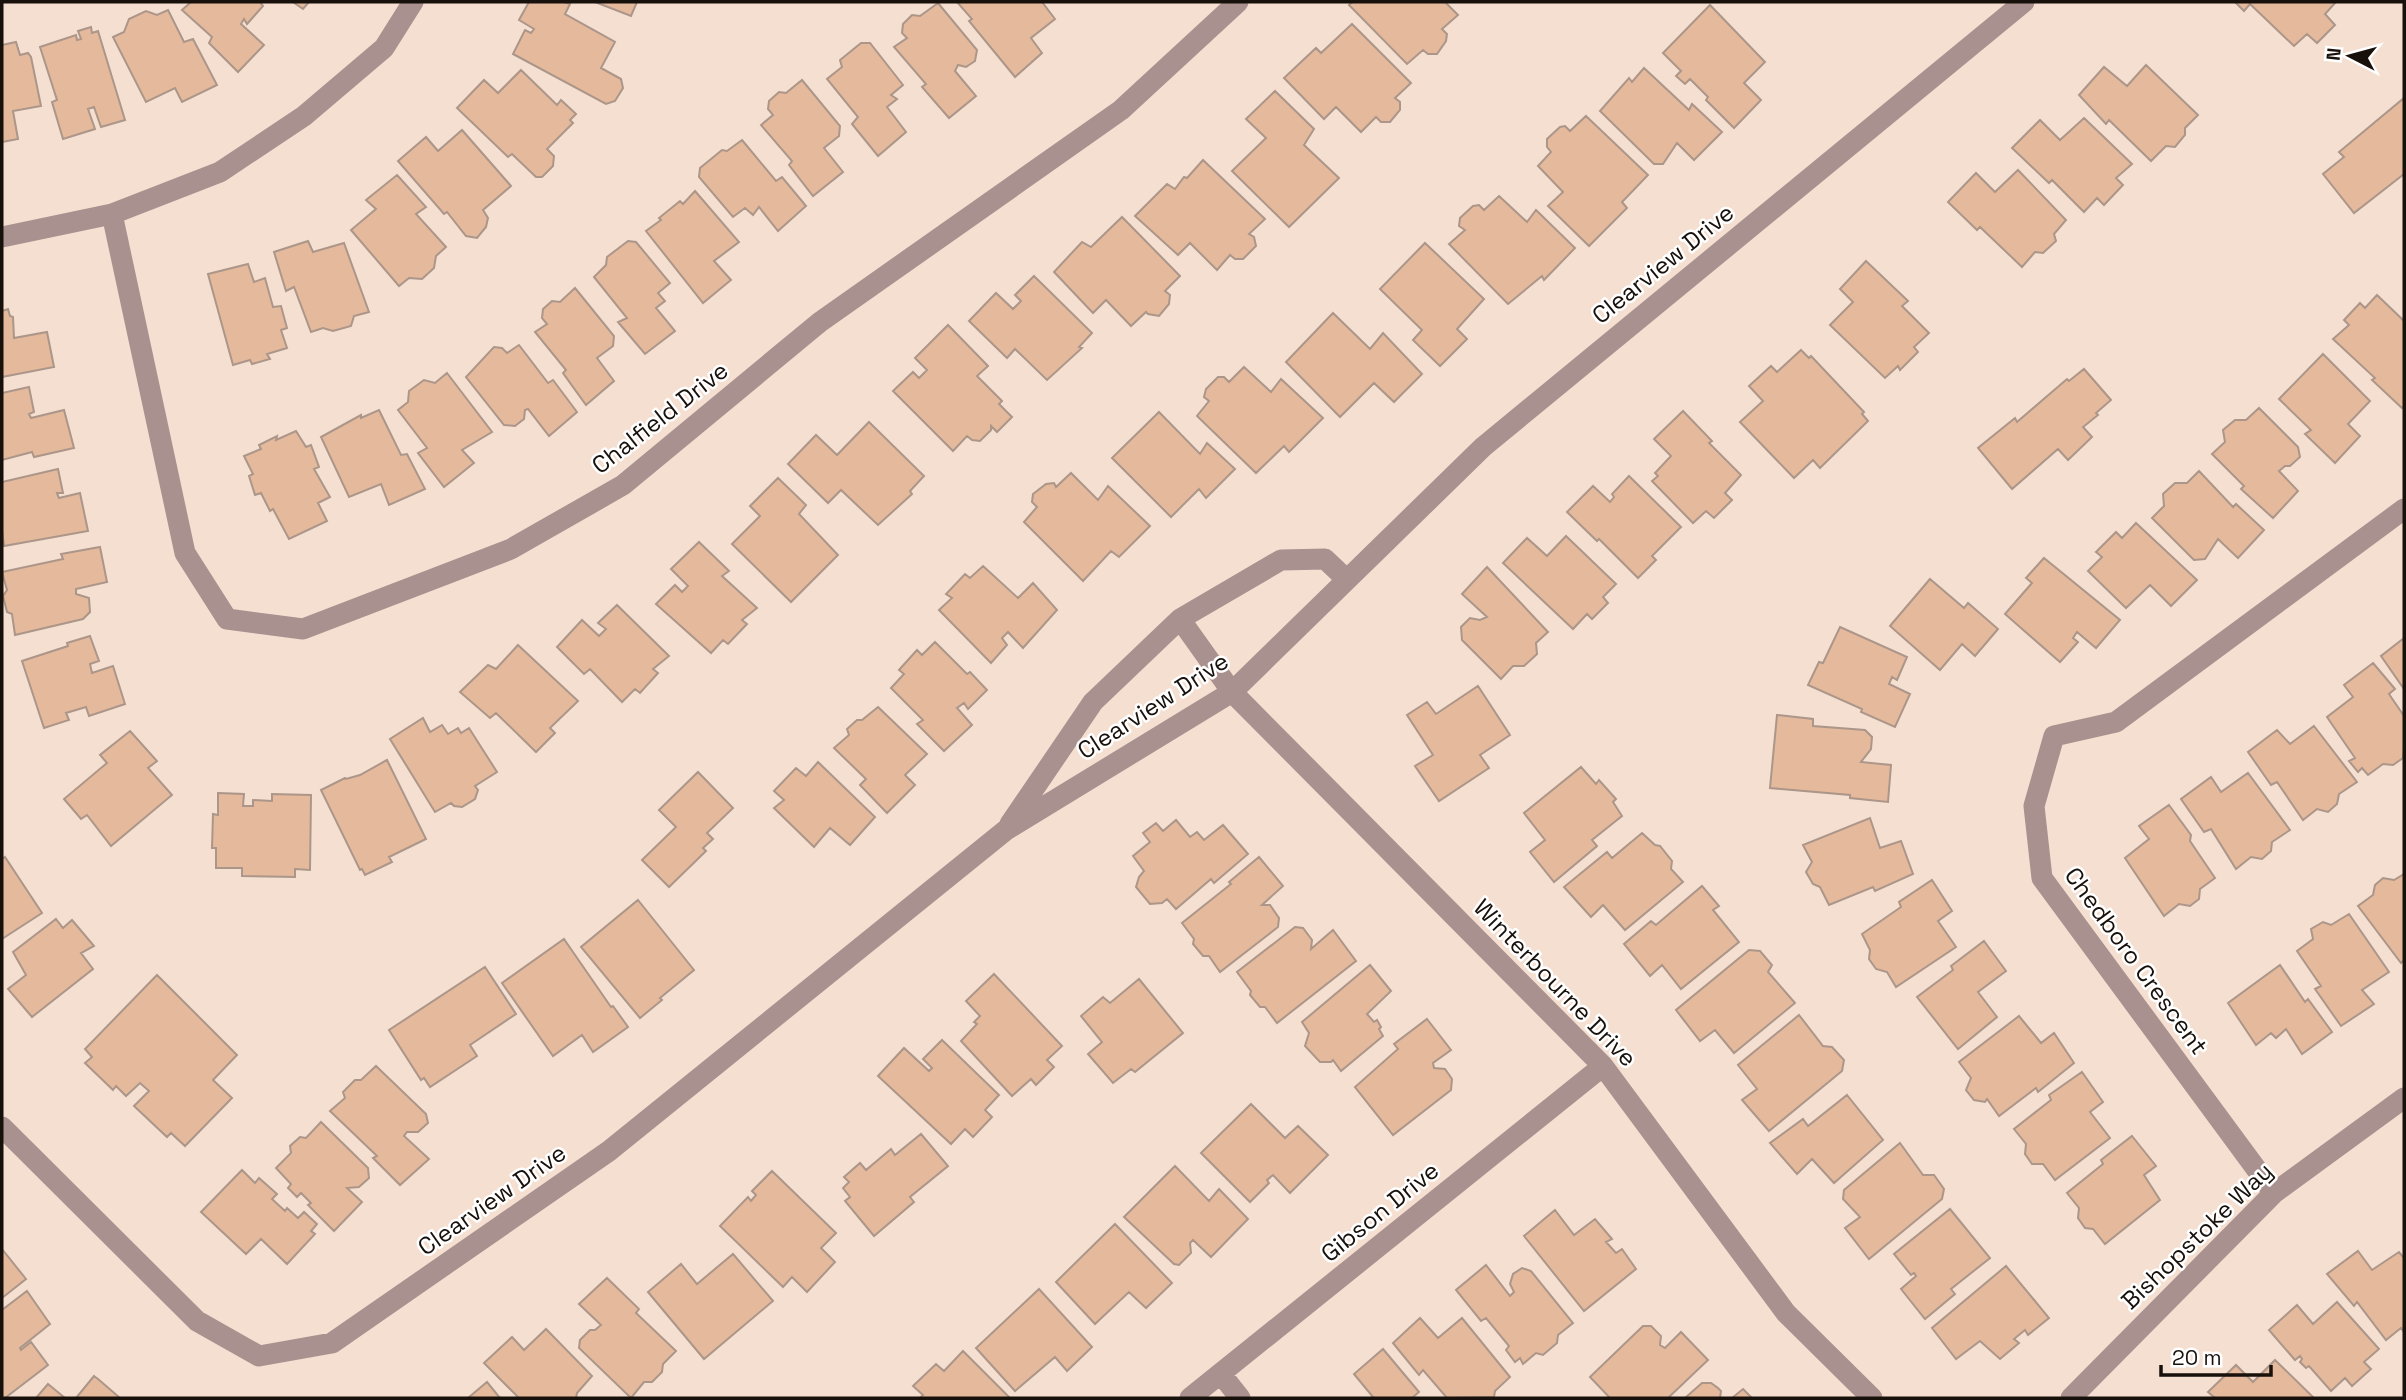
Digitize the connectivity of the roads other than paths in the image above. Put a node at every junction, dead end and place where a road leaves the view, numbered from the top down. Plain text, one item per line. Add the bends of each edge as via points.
1 (413, 2) edge
2 (1238, 2) edge
3 (2024, 2) edge
4 (113, 214) junction
5 (2, 237) edge
6 (2404, 509) edge
7 (1345, 578) junction
8 (1180, 619) junction
9 (1232, 692) junction
10 (1006, 830) junction
11 (1603, 1066) junction
12 (2404, 1098) edge
13 (2, 1127) edge
14 (2274, 1193) junction
15 (1221, 1374) junction
16 (1190, 1398) edge
17 (1240, 1398) edge
18 (1872, 1398) edge
19 (2071, 1398) edge

1 - 4 street via 384,48 304,116 220,172
2 - 4 street, Chalfield Drive via 1121,110 820,322 623,485 511,549 303,629 227,619 185,554
3 - 7 street, Clearview Drive via 1483,447
4 - 5 street
6 - 14 street, Chedboro Crescent via 2116,722 2054,736 2034,806 2042,878
7 - 8 street, Clearview Drive via 1325,559 1281,560
7 - 9 street, Clearview Drive
8 - 9 street, Winterbourne Drive
8 - 10 street, Clearview Drive via 1093,702
9 - 10 street, Clearview Drive
9 - 11 street, Winterbourne Drive
10 - 13 street, Clearview Drive via 609,1151 332,1343 259,1356 197,1321
11 - 15 street, Gibson Drive
11 - 18 street, Winterbourne Drive via 1786,1312
12 - 14 street, Bishopstoke Way
14 - 19 street, Bishopstoke Way
15 - 16 street, Gibson Drive
15 - 17 street

